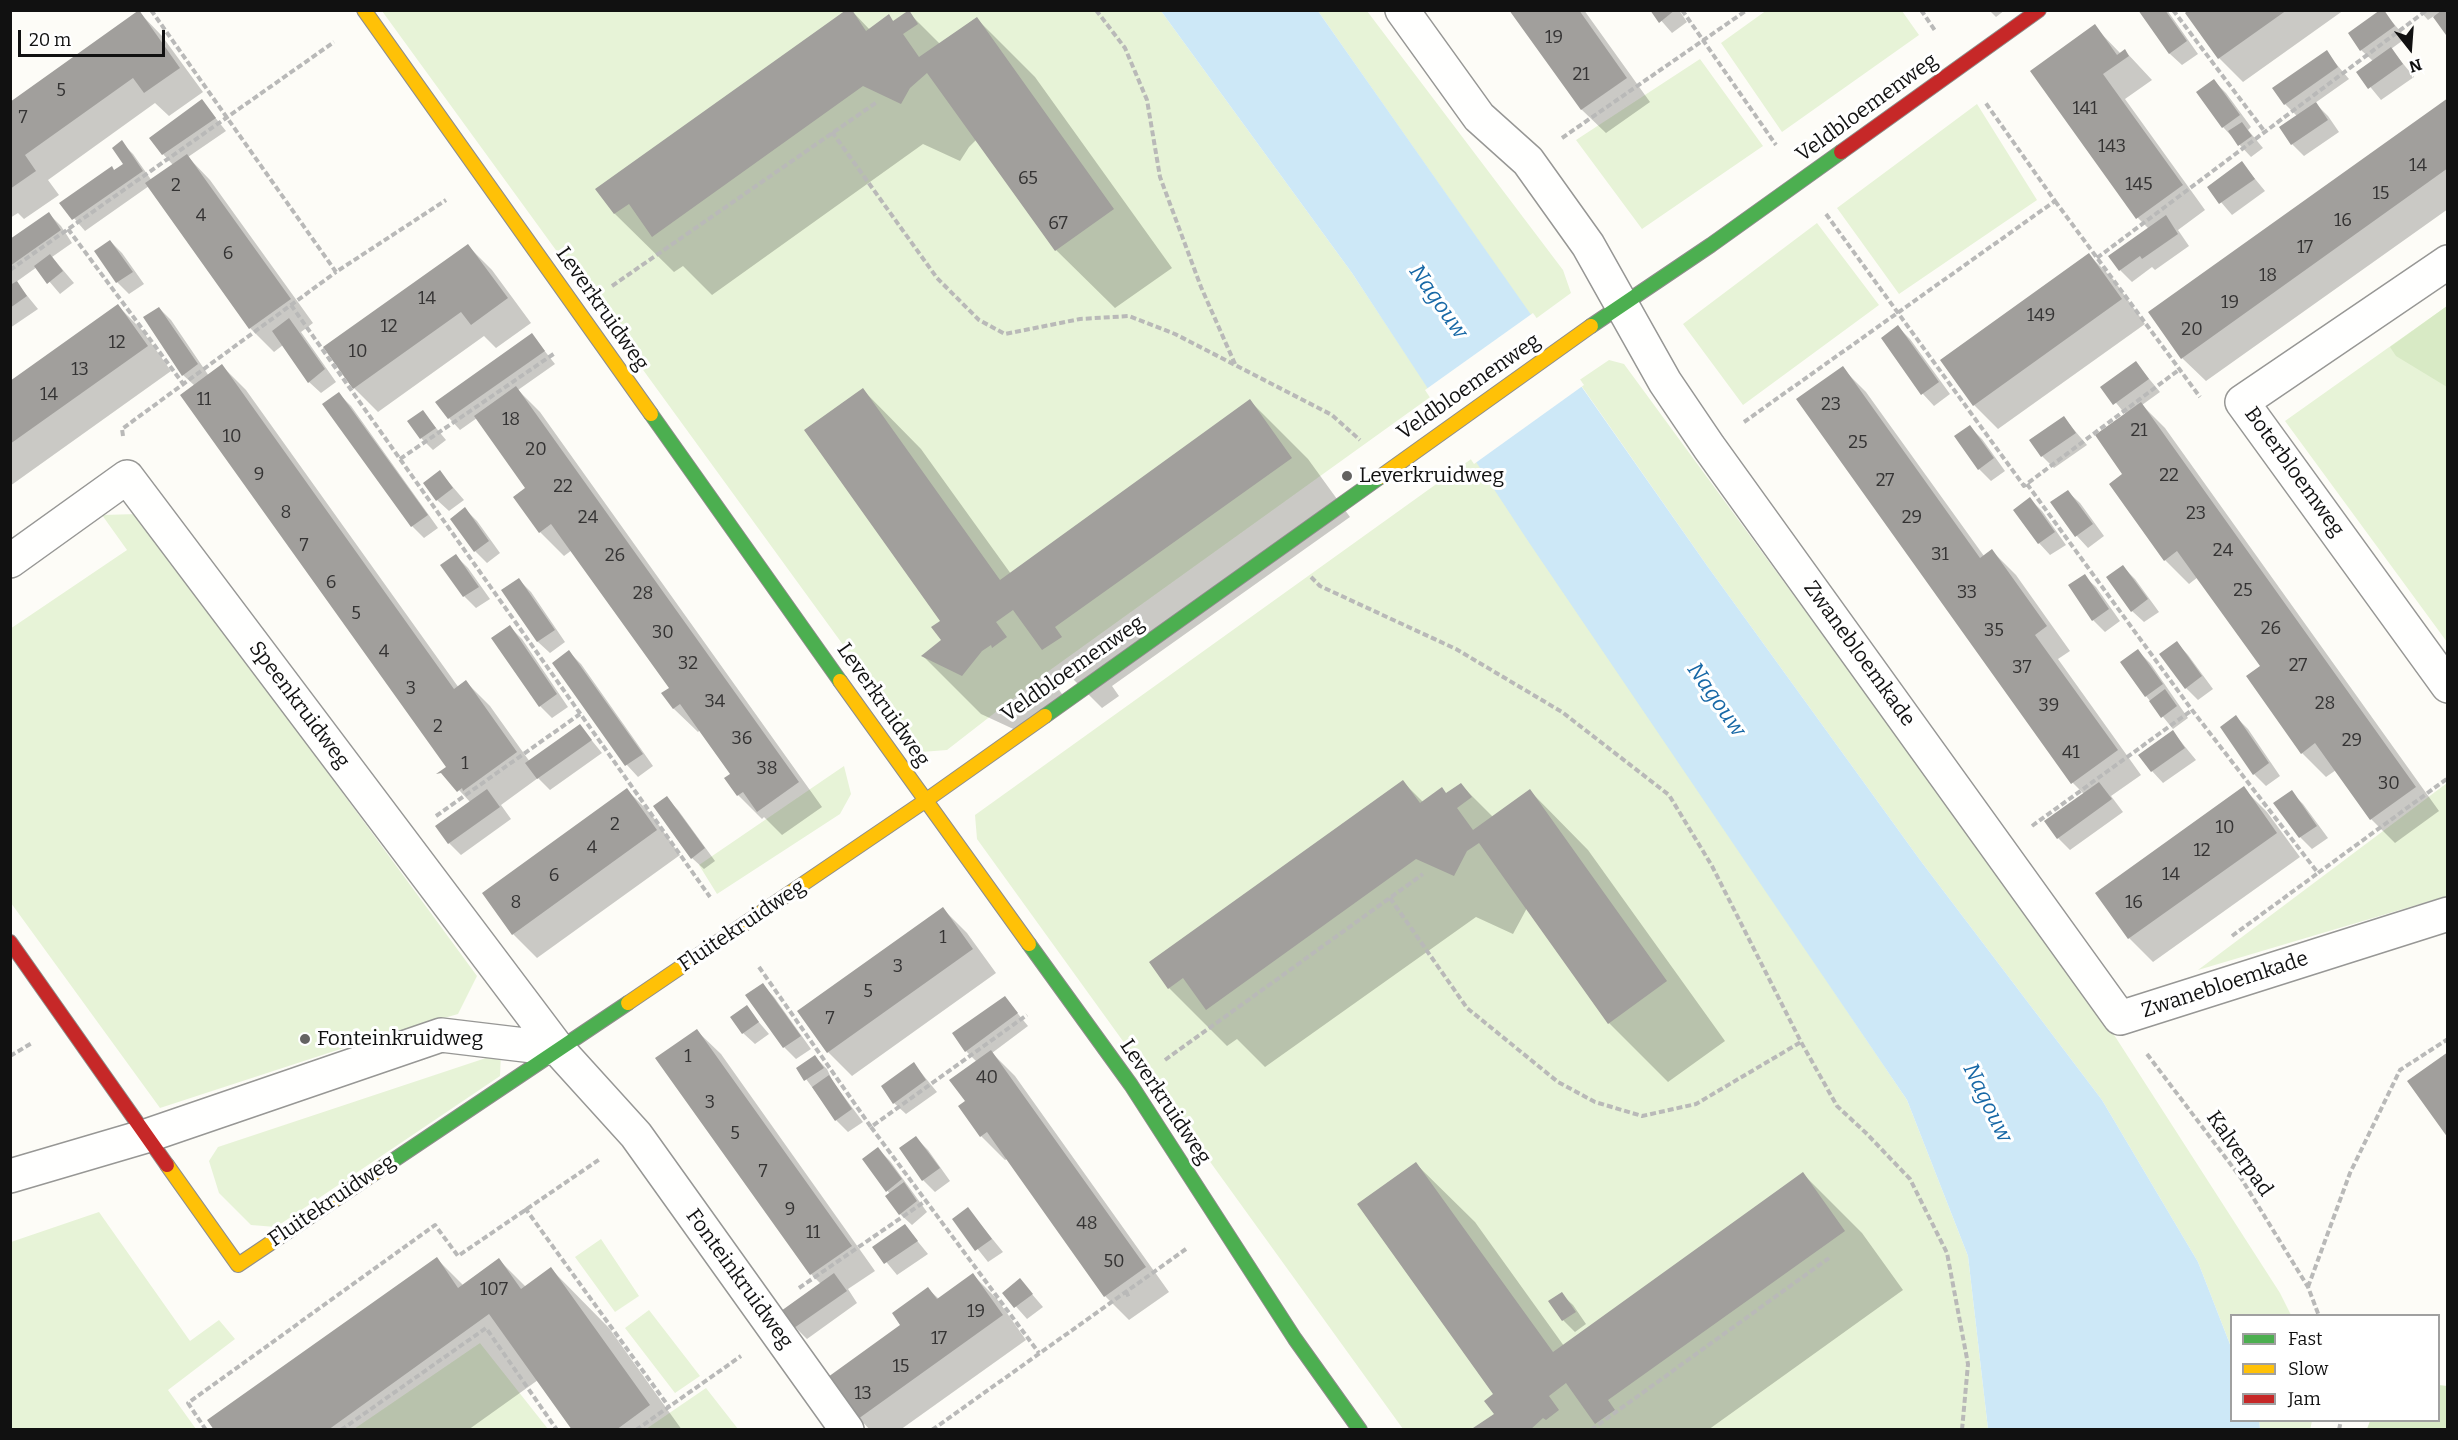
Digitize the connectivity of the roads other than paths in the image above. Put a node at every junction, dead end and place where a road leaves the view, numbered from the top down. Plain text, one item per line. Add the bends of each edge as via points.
1 (1402, 10) edge
2 (2039, 10) edge
3 (367, 14) edge
4 (2448, 262) edge
5 (1621, 305) junction
6 (10, 561) edge
7 (2448, 686) edge
8 (925, 801) junction
9 (2448, 914) edge
10 (10, 942) edge
11 (558, 1049) junction
12 (146, 1136) junction
13 (10, 1176) edge
14 (847, 1430) edge
15 (1360, 1430) edge

1 - 5 street, Zwanebloemkade via 1479,117 1528,161 1588,245
2 - 5 street, Veldbloemenweg
3 - 8 street, Leverkruidweg
4 - 7 street, Boterbloemweg via 2242,402
5 - 8 street, Veldbloemenweg
5 - 9 street, Zwanebloemkade via 1665,382 1709,447 2120,1018
6 - 11 street, Speenkruidweg via 127,477
8 - 11 street, Fluitekruidweg
8 - 15 street, Leverkruidweg via 1131,1085 1295,1339
10 - 12 street
11 - 12 street via 441,1035
11 - 12 street, Fluitekruidweg via 238,1265
11 - 14 street, Fonteinkruidweg via 636,1135
12 - 13 street

